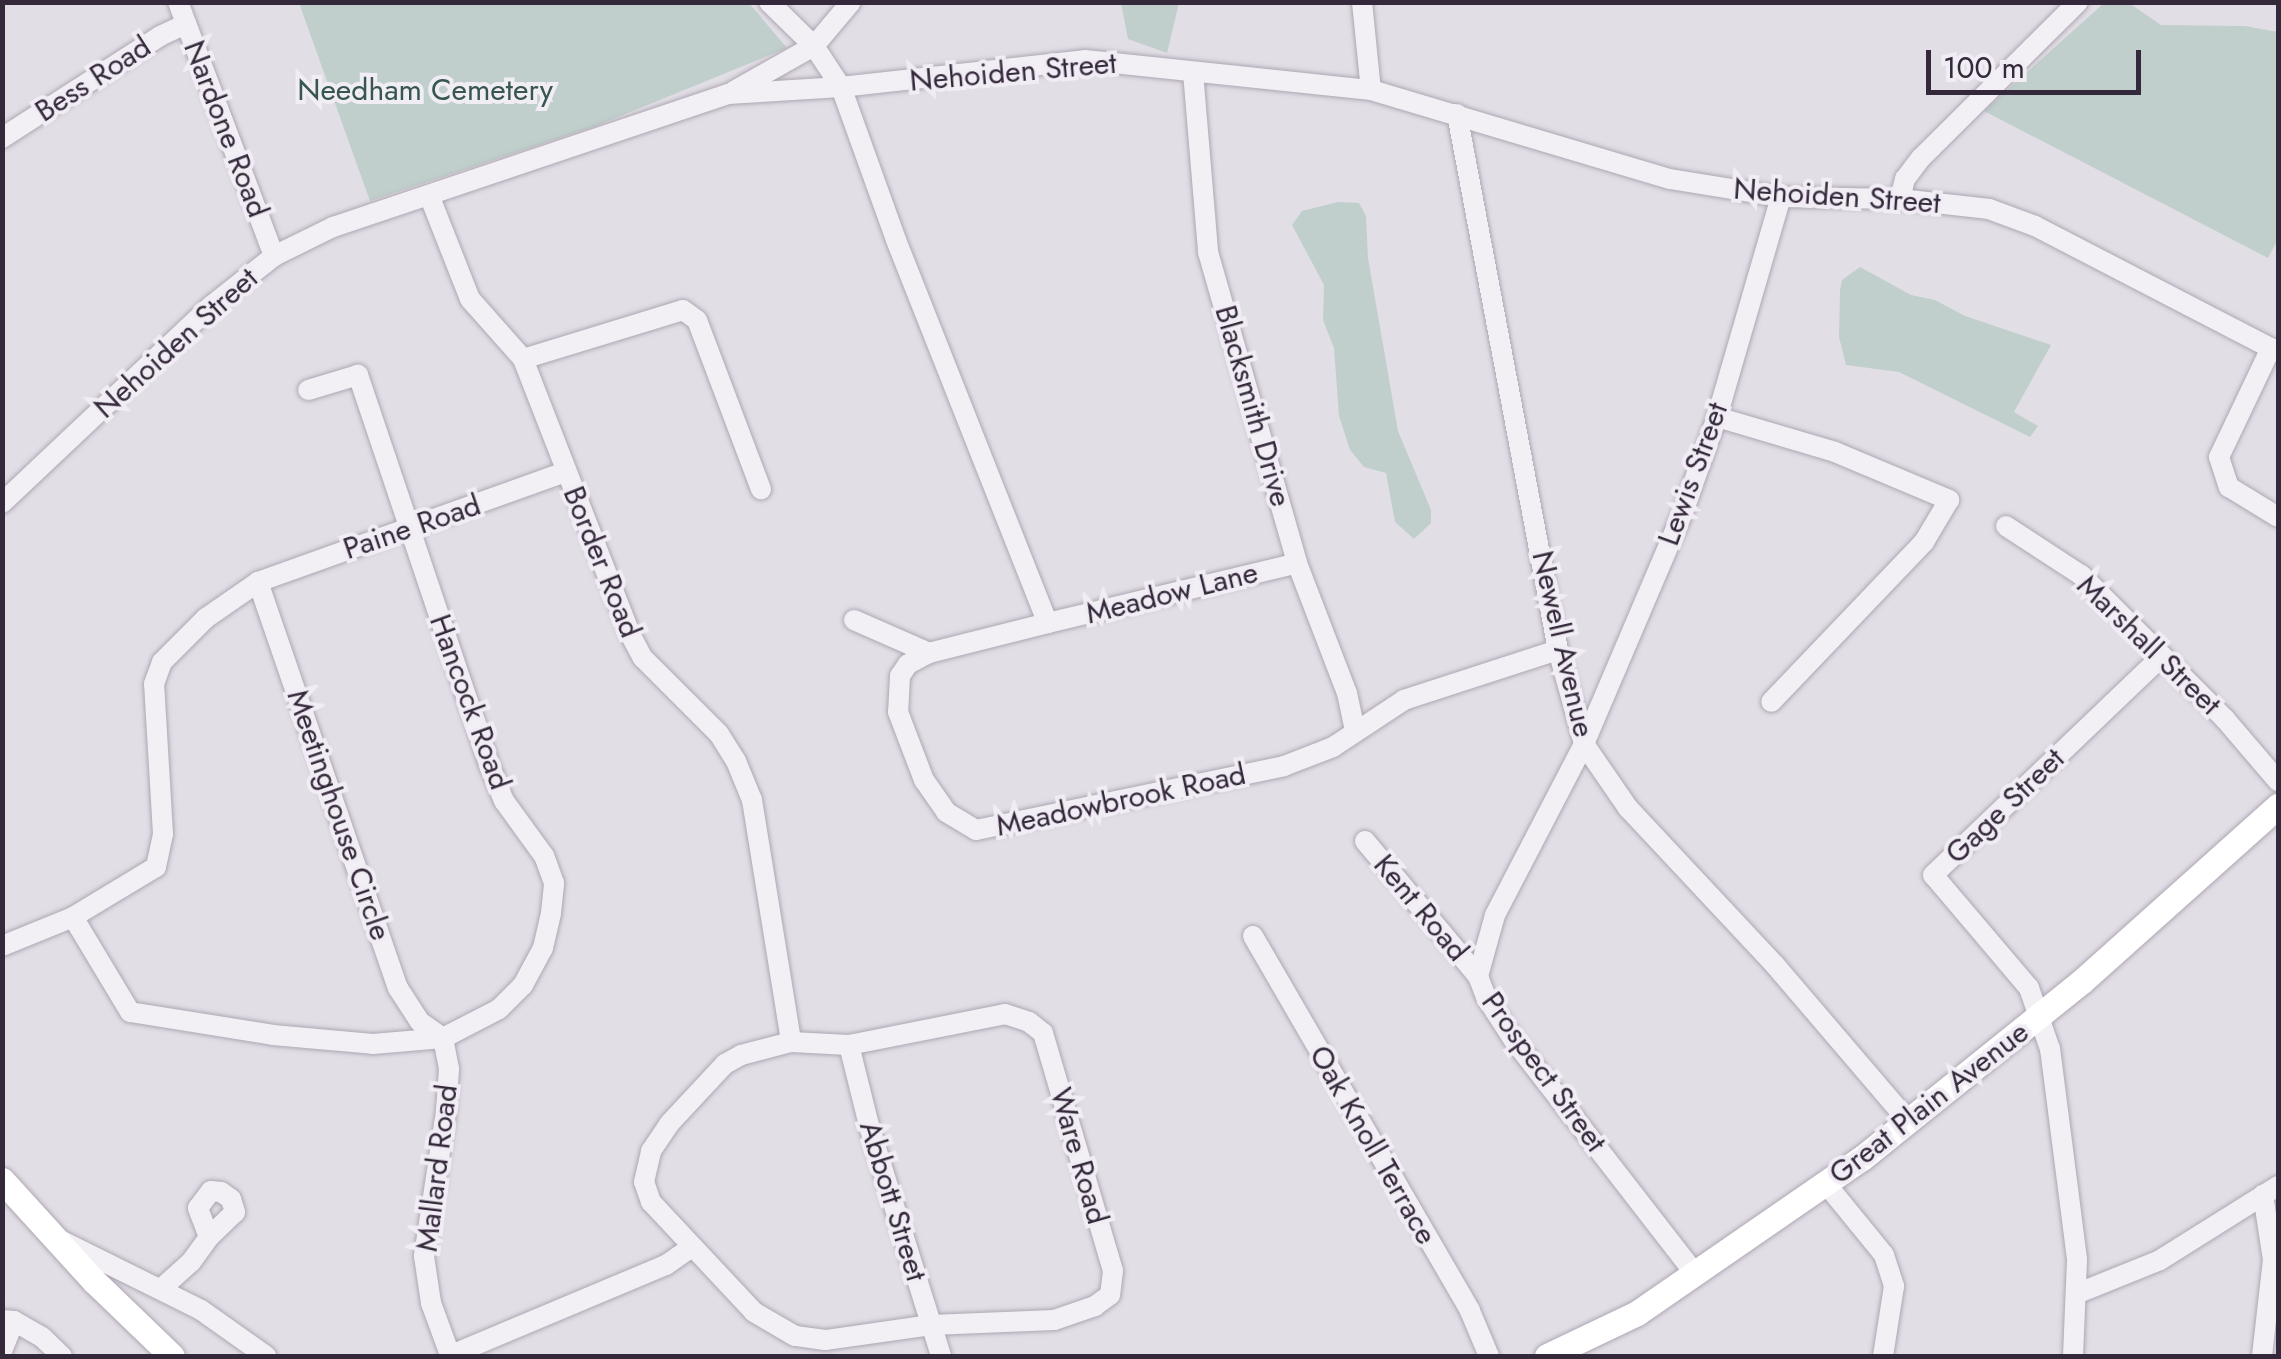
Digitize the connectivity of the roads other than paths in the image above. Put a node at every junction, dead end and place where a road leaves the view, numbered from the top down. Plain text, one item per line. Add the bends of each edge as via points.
1 (178, 2) edge
2 (769, 2) edge
3 (852, 2) edge
4 (1362, 2) edge
5 (2078, 2) edge
6 (186, 24) junction
7 (814, 46) junction
8 (1193, 72) junction
9 (841, 87) junction
10 (1371, 90) junction
11 (728, 94) junction
12 (1457, 114) junction
13 (2, 138) edge
14 (429, 195) junction
15 (1781, 197) junction
16 (1900, 200) junction
17 (274, 256) junction
18 (2275, 350) edge
19 (522, 359) junction
20 (308, 390) dead end
21 (1717, 417) junction
22 (565, 472) junction
23 (761, 490) dead end
24 (2, 503) edge
25 (2278, 517) edge
26 (2006, 526) dead end
27 (406, 529) junction
28 (1297, 563) junction
29 (258, 582) junction
30 (854, 620) dead end
31 (1048, 623) junction
32 (1558, 650) junction
33 (929, 652) junction
34 (2162, 656) junction
35 (1771, 702) dead end
36 (1355, 732) junction
37 (1584, 744) junction
38 (2278, 780) edge
39 (2278, 806) edge
40 (1365, 840) dead end
41 (73, 917) junction
42 (1253, 936) dead end
43 (2, 946) edge
44 (1478, 976) junction
45 (2039, 1016) junction
46 (442, 1038) junction
47 (791, 1042) junction
48 (849, 1045) junction
49 (1909, 1122) junction
50 (2, 1180) edge
51 (1827, 1185) junction
52 (2271, 1190) edge
53 (54, 1238) junction
54 (210, 1238) dead end
55 (690, 1248) junction
56 (1696, 1275) junction
57 (162, 1288) junction
58 (2076, 1294) junction
59 (8, 1321) edge
60 (931, 1325) junction
61 (2, 1351) edge
62 (62, 1356) edge
63 (172, 1356) edge
64 (266, 1356) edge
65 (450, 1356) edge
66 (941, 1356) edge
67 (1489, 1356) edge
68 (1547, 1356) edge
69 (1883, 1356) edge
70 (2073, 1356) edge
71 (2262, 1356) edge

1 - 6 street, Nardone Road
2 - 7 street
3 - 7 street
4 - 10 street
5 - 16 street via 1921,158
6 - 13 street, Bess Road
6 - 17 street, Nardone Road
7 - 9 street
7 - 11 street
8 - 9 street, Nehoiden Street via 1085,60
8 - 10 street, Nehoiden Street
8 - 28 street, Blacksmith Drive via 1208,252
9 - 11 street, Nehoiden Street
9 - 31 street
10 - 12 street, Nehoiden Street
11 - 14 street, Nehoiden Street
12 - 15 street, Nehoiden Street via 1670,180
12 - 32 street, Newell Avenue
14 - 17 street, Nehoiden Street via 333,227
14 - 19 street, Border Road via 464,288
15 - 16 street, Nehoiden Street
15 - 21 street, Lewis Street
16 - 18 street, Nehoiden Street via 2012,216
17 - 24 street, Nehoiden Street via 169,342
18 - 25 street via 2219,457 2230,487
19 - 22 street, Border Road
19 - 23 street via 683,310 697,320
20 - 27 street, Hancock Road via 358,375
21 - 35 street via 1835,452 1949,500 1924,542
21 - 37 street, Lewis Street via 1684,512
22 - 27 street, Paine Road
22 - 47 street, Border Road via 643,658 720,734 752,800
26 - 34 street, Marshall Street via 2081,575
27 - 29 street, Paine Road
27 - 46 street, Hancock Road via 497,784 554,883 543,948 523,985 499,1009
28 - 31 street, Meadow Lane
28 - 36 street, Blacksmith Drive
29 - 41 street via 206,618 162,662 154,684 163,834 156,868
29 - 46 street, Meetinghouse Circle via 398,988 420,1022
30 - 33 street
31 - 33 street
32 - 36 street, Meadowbrook Road via 1438,686
32 - 37 street, Newell Avenue
33 - 36 street, Meadowbrook Road via 900,676 898,712 935,799 976,830 1284,766
34 - 38 street, Marshall Street
34 - 45 street, Gage Street via 1933,875 2030,988
37 - 44 street, Prospect Street via 1495,915
37 - 49 street, Newell Avenue via 1628,808
39 - 45 main road, Great Plain Avenue
40 - 44 street, Kent Road
41 - 43 street
41 - 46 street via 130,1012 373,1044
42 - 67 street, Oak Knoll Terrace via 1470,1311
44 - 56 street, Prospect Street via 1515,1042
45 - 49 main road, Great Plain Avenue
45 - 58 street via 2071,1191
46 - 65 street, Mallard Road via 449,1069 446,1112 424,1256 431,1304
47 - 48 street
47 - 55 street via 725,1064 651,1151 644,1182 652,1202
48 - 60 street, Abbott Street
48 - 60 street, Ware Road via 1004,1014 1044,1033 1113,1272 1110,1296 1075,1316
49 - 51 main road, Great Plain Avenue
50 - 53 main road
51 - 56 main road, Great Plain Avenue
51 - 69 street via 1884,1256 1894,1286
52 - 58 street via 2160,1260
52 - 71 street via 2273,1260
53 - 57 street
53 - 63 main road
54 - 57 street
55 - 60 street via 754,1312 795,1336 825,1340
55 - 65 street
56 - 68 main road, Great Plain Avenue via 1637,1313
57 - 64 street
58 - 70 street
59 - 61 street
59 - 62 street via 42,1337
60 - 66 street, Abbott Street

